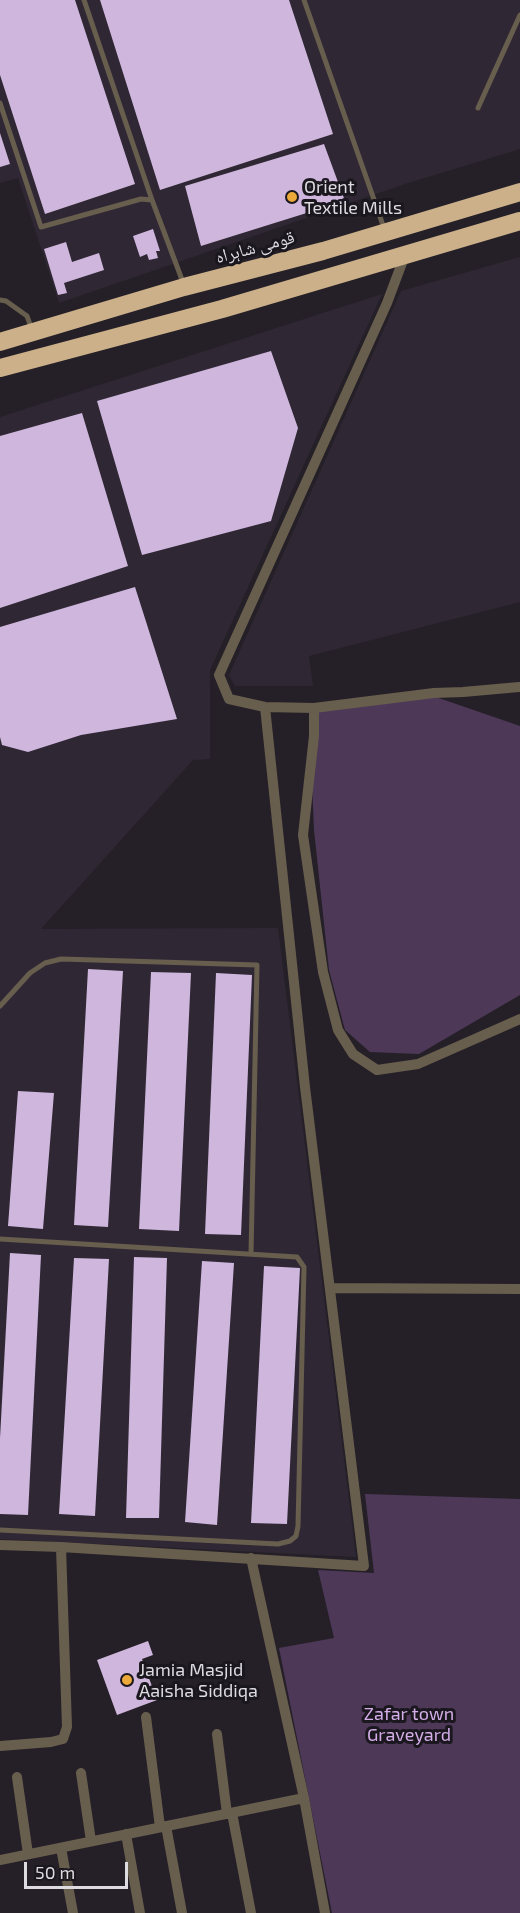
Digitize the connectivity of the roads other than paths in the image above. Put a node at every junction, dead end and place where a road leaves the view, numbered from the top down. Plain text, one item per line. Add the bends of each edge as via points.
1 (84, 0) edge
2 (304, 0) edge
3 (520, 15) edge
4 (0, 104) edge
5 (478, 108) dead end
6 (520, 192) edge
7 (152, 200) junction
8 (520, 221) edge
9 (385, 233) junction
10 (405, 255) junction
11 (184, 287) junction
12 (0, 300) edge
13 (33, 332) junction
14 (0, 342) edge
15 (0, 368) edge
16 (519, 687) edge
17 (265, 707) junction
18 (314, 708) junction
19 (0, 1006) edge
20 (520, 1019) edge
21 (0, 1239) edge
22 (251, 1254) junction
23 (331, 1288) junction
24 (520, 1289) edge
25 (0, 1530) edge
26 (0, 1545) edge
27 (61, 1547) junction
28 (251, 1558) junction
29 (146, 1717) dead end
30 (217, 1734) dead end
31 (0, 1746) edge
32 (81, 1773) dead end
33 (16, 1777) dead end
34 (304, 1798) junction
35 (230, 1813) junction
36 (163, 1827) junction
37 (126, 1834) junction
38 (91, 1841) junction
39 (61, 1848) junction
40 (28, 1854) junction
41 (0, 1860) edge
42 (72, 1913) edge
43 (140, 1913) edge
44 (182, 1913) edge
45 (251, 1913) edge
46 (325, 1913) edge

1 - 7 lane
2 - 9 lane
3 - 5 lane
4 - 7 lane via 41,227 141,199
6 - 9 highway, قومی شاہراہ
7 - 11 lane
8 - 10 highway
9 - 11 highway, قومی شاہراہ
10 - 15 highway
10 - 17 street via 219,675 229,699
11 - 13 highway, قومی شاہراہ
12 - 13 lane via 27,316
13 - 14 highway, قومی شاہراہ
16 - 18 street
17 - 18 street
17 - 23 street via 305,1087
18 - 20 street via 303,835 323,972 338,1030 353,1053 377,1070 418,1064
19 - 22 lane via 30,973 61,959 257,965
21 - 22 lane
22 - 25 lane via 297,1257 304,1267 296,1536 279,1544
23 - 24 street
23 - 28 street via 364,1566
26 - 27 street
27 - 28 street
27 - 31 street via 67,1727 63,1739
28 - 34 street
29 - 36 street
30 - 35 street
32 - 38 street
33 - 40 street
34 - 35 street
34 - 46 street
35 - 36 street
35 - 45 street
36 - 37 street
36 - 44 street
37 - 38 street
37 - 43 street
38 - 39 street
39 - 40 street
39 - 42 street
40 - 41 street

